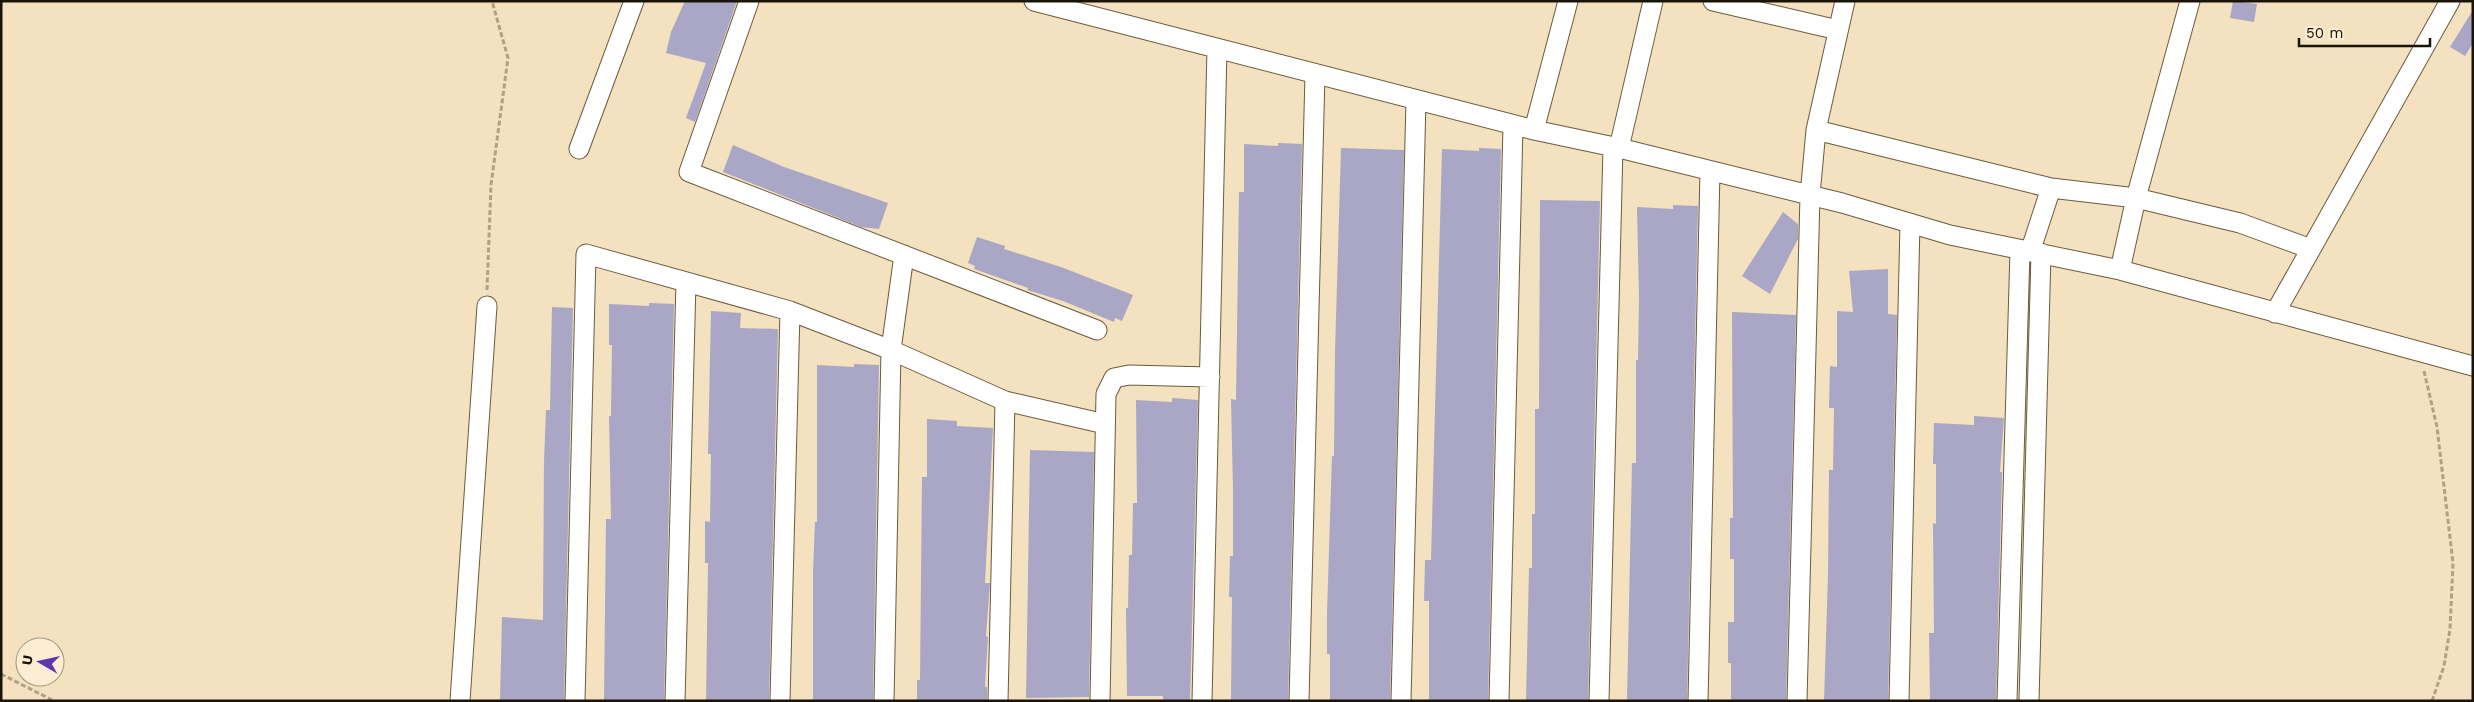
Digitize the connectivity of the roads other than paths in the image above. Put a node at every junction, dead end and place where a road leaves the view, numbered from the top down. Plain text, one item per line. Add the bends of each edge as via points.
1 (634, 1) edge
2 (749, 1) edge
3 (1034, 1) edge
4 (1568, 1) edge
5 (1653, 1) edge
6 (1713, 1) edge
7 (1844, 1) edge
8 (2190, 1) edge
9 (2450, 1) edge
10 (1838, 30) junction
11 (1217, 48) junction
12 (1315, 74) junction
13 (1416, 100) junction
14 (1514, 125) junction
15 (1534, 130) junction
16 (1816, 130) junction
17 (1616, 148) junction
18 (579, 149) dead end
19 (1710, 170) junction
20 (2051, 188) junction
21 (1810, 195) junction
22 (2136, 198) junction
23 (1910, 223) junction
24 (2311, 249) junction
25 (2030, 252) junction
26 (904, 255) junction
27 (2120, 270) junction
28 (686, 282) junction
29 (487, 306) road end
30 (790, 311) junction
31 (2275, 313) junction
32 (1097, 330) dead end
33 (891, 350) junction
34 (2473, 366) edge
35 (1210, 377) junction
36 (1005, 401) junction
37 (1104, 424) junction
38 (460, 701) edge
39 (575, 701) edge
40 (675, 701) edge
41 (780, 701) edge
42 (884, 701) edge
43 (998, 701) edge
44 (1100, 701) edge
45 (1202, 701) edge
46 (1299, 701) edge
47 (1401, 701) edge
48 (1499, 701) edge
49 (1599, 701) edge
50 (1698, 701) edge
51 (1797, 701) edge
52 (1899, 701) edge
53 (2007, 701) edge
54 (2029, 701) edge

1 - 18 street
2 - 26 street via 689,172
3 - 11 street
4 - 15 street
5 - 17 street
6 - 10 street
7 - 10 street
8 - 22 street
9 - 24 street
10 - 16 street
11 - 12 street
11 - 35 street
12 - 13 street
12 - 46 street
13 - 14 street
13 - 47 street
14 - 15 street
14 - 48 street
15 - 17 street
16 - 20 street
16 - 21 street
17 - 19 street
17 - 49 street
19 - 21 street
19 - 50 street
20 - 22 street
20 - 25 street
21 - 23 street
21 - 51 street
22 - 24 street via 2240,223
22 - 27 street
23 - 25 street
23 - 52 street
24 - 31 street
25 - 27 street
25 - 53 street
25 - 54 street
26 - 32 street
26 - 33 street
27 - 31 street
28 - 30 street
28 - 39 street via 586,254
28 - 40 street
29 - 38 street
30 - 33 street
30 - 41 street
31 - 34 street
33 - 36 street
33 - 42 street
35 - 37 street via 1129,375 1114,378 1106,394
35 - 45 street
36 - 37 street
36 - 43 street
37 - 44 street

